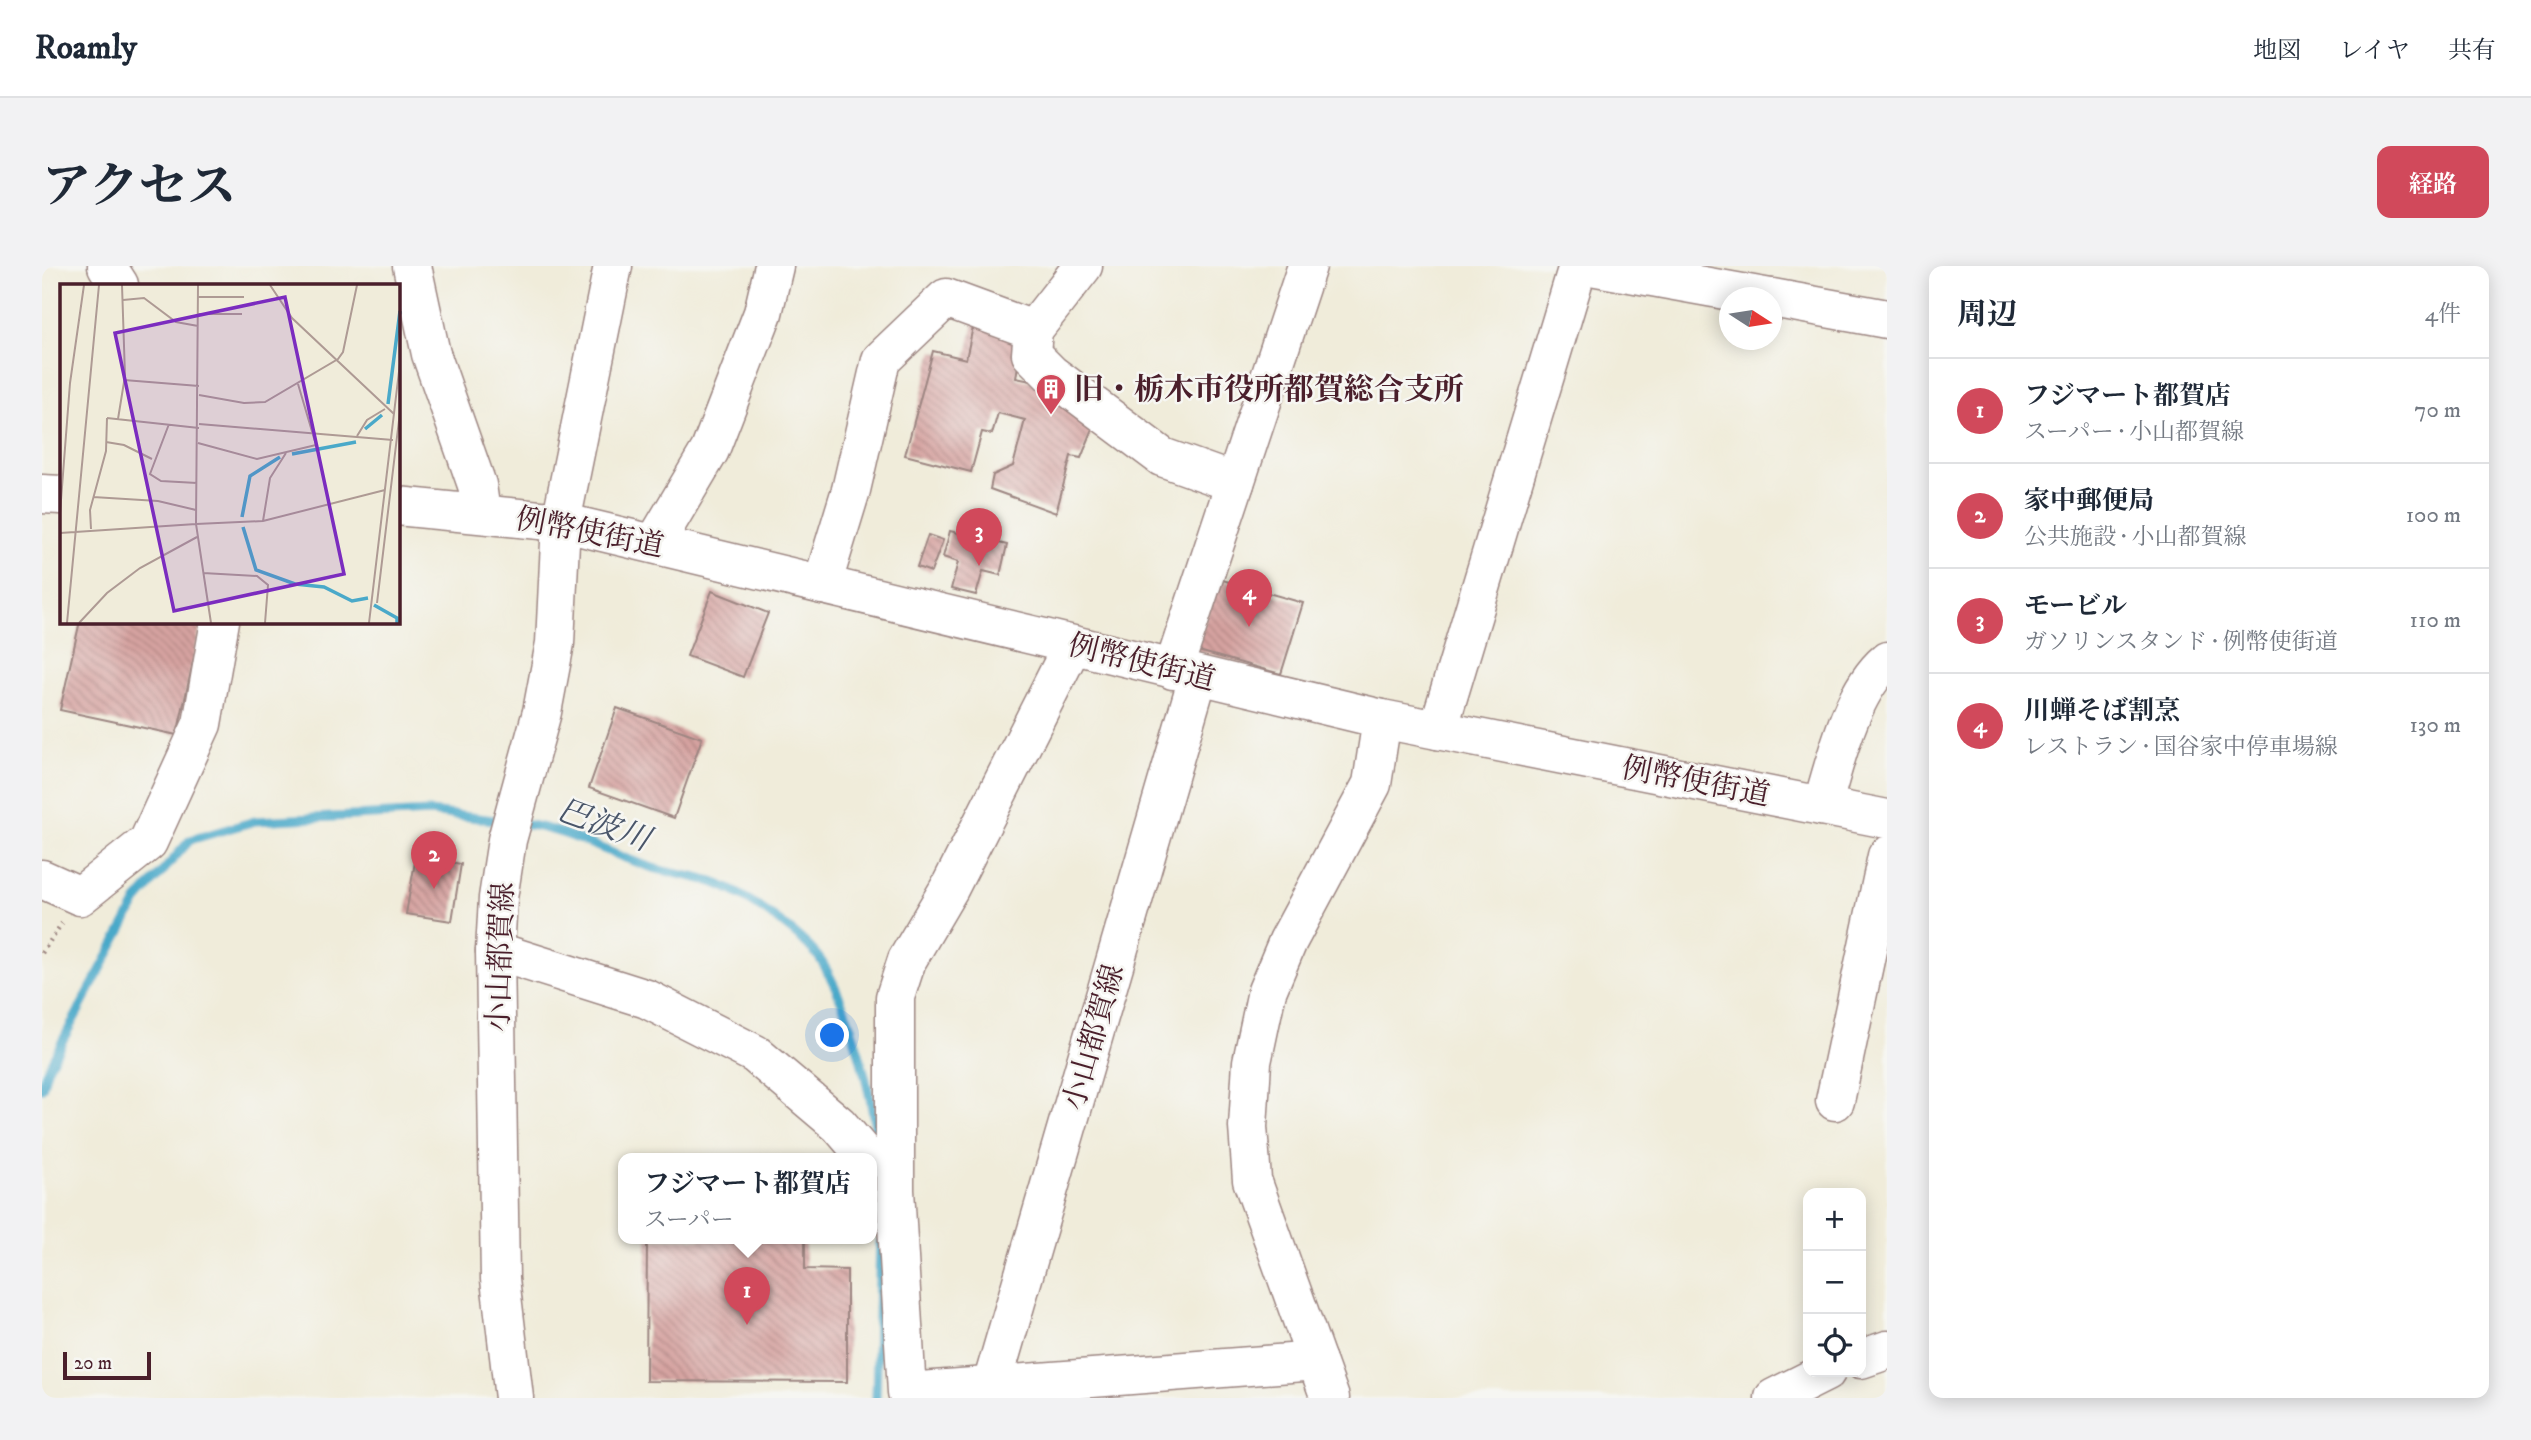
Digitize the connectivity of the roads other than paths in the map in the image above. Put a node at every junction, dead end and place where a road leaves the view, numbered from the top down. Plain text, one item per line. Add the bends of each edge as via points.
1 (107, 266) edge
2 (412, 266) edge
3 (613, 266) edge
4 (774, 266) edge
5 (1083, 266) edge
6 (1307, 266) edge
7 (1578, 266) edge
8 (1591, 266) edge
9 (118, 284) edge
10 (1719, 289) edge
11 (1782, 300) edge
12 (1887, 319) edge
13 (1033, 330) junction
14 (1235, 483) junction
15 (42, 494) edge
16 (60, 495) edge
17 (399, 506) edge
18 (481, 513) junction
19 (561, 522) junction
20 (655, 543) junction
21 (822, 584) junction
22 (220, 623) edge
23 (1072, 646) junction
24 (1887, 661) edge
25 (1186, 673) junction
26 (1382, 719) junction
27 (1438, 730) junction
28 (1822, 806) junction
29 (1887, 819) edge
30 (1887, 856) edge
31 (42, 879) edge
32 (495, 951) junction
33 (1835, 1101) dead end
34 (863, 1153) edge
35 (878, 1170) edge
36 (1887, 1350) edge
37 (1866, 1357) edge
38 (1317, 1361) junction
39 (1816, 1377) edge
40 (990, 1393) edge
41 (514, 1398) edge
42 (1330, 1398) edge
43 (1774, 1398) edge

1 - 9 street
2 - 18 street via 431,354 477,485
3 - 19 street, 小山都賀線
4 - 20 street via 763,313 710,450
5 - 13 street
6 - 14 street, 小山都賀線
7 - 27 street
8 - 10 street
11 - 12 street
13 - 14 street via 1031,354 1051,374 1162,457
13 - 21 street via 946,298 881,360 851,489
14 - 25 street, 小山都賀線
15 - 16 street
17 - 18 street, 例幣使街道
18 - 19 street, 例幣使街道
19 - 20 street, 例幣使街道
19 - 32 street, 小山都賀線 via 555,643 542,712 507,840
20 - 21 street, 例幣使街道
21 - 23 street, 例幣使街道
22 - 31 street via 202,724 148,842 80,896
23 - 25 street, 例幣使街道
23 - 35 street via 903,973 895,997
24 - 28 street via 1875,671 1843,736
25 - 26 street, 例幣使街道
25 - 40 street, 小山都賀線
26 - 27 street, 例幣使街道
26 - 38 street via 1372,784 1288,941 1267,991 1252,1062 1248,1127 1252,1180
27 - 28 street, 例幣使街道
28 - 29 street, 例幣使街道
30 - 33 street
32 - 34 street via 647,999 755,1054 839,1125
32 - 41 street, 小山都賀線 via 500,1279
35 - 40 street via 907,1392
36 - 37 street
38 - 40 street
38 - 42 street
39 - 43 street

